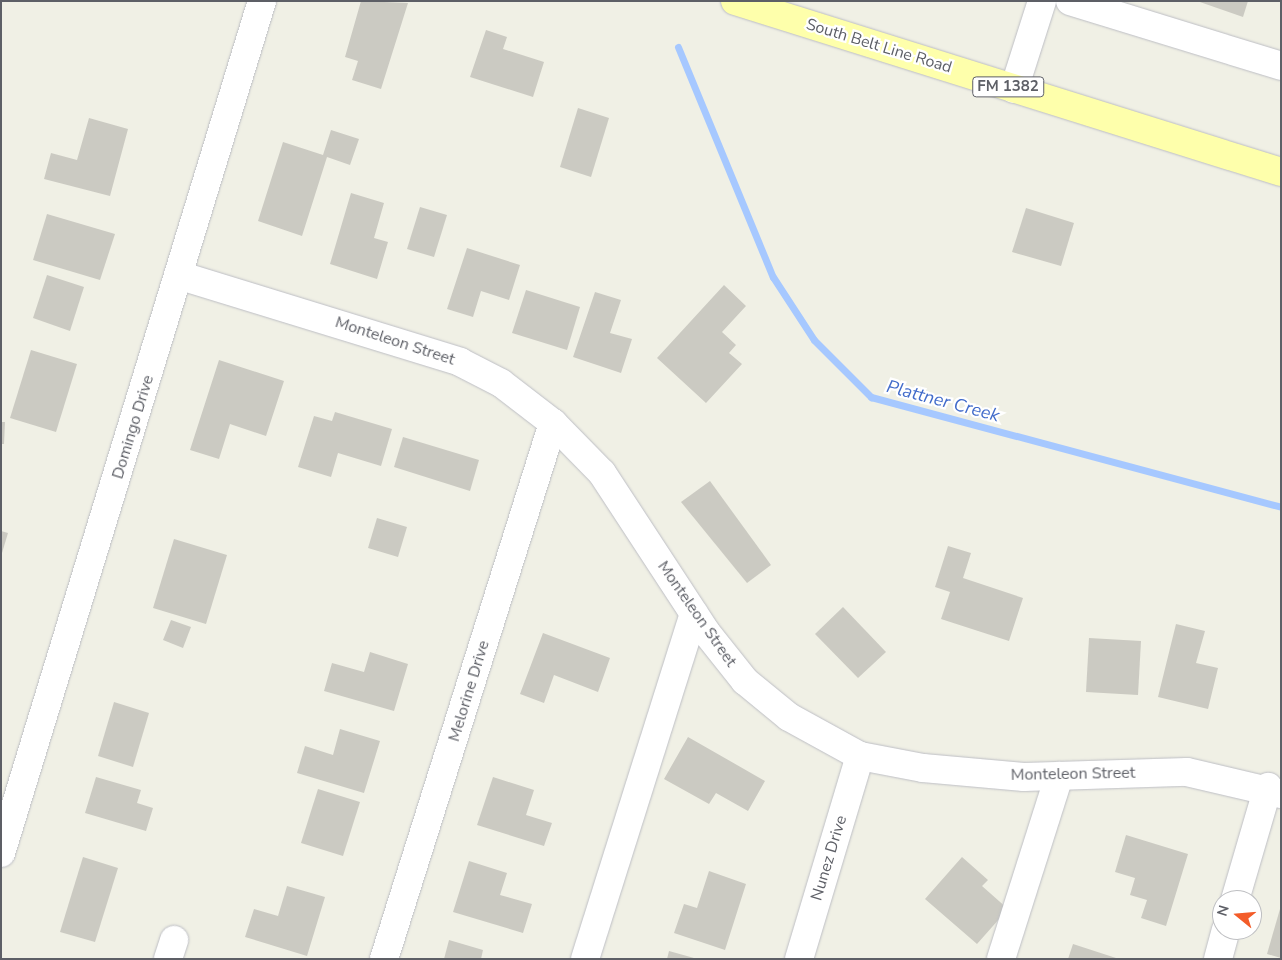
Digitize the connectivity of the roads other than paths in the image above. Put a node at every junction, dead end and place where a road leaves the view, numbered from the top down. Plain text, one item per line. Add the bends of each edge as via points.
1 (262, 1) edge
2 (735, 1) edge
3 (1042, 1) edge
4 (1070, 1) edge
5 (1281, 66) edge
6 (1014, 89) junction
7 (1281, 172) edge
8 (178, 275) junction
9 (553, 423) junction
10 (694, 614) junction
11 (860, 756) junction
12 (1059, 776) junction
13 (1274, 790) edge
14 (1, 852) edge
15 (1239, 890) edge
16 (1223, 940) edge
17 (384, 959) edge
18 (585, 959) edge
19 (799, 959) edge
20 (1001, 959) edge
21 (1218, 959) edge

1 - 8 street, Domingo Drive
2 - 6 main road, South Belt Line Road / FM 1382
3 - 6 street
4 - 5 street
6 - 7 main road, South Belt Line Road / FM 1382
8 - 9 street, Monteleon Street via 460,362 501,383
8 - 14 street, Domingo Drive
9 - 10 street, Monteleon Street via 602,474
9 - 17 street, Melorine Drive
10 - 11 street, Monteleon Street via 745,681 789,717
10 - 18 street
11 - 12 street, Monteleon Street via 923,768
11 - 19 street, Nunez Drive
12 - 13 street, Monteleon Street via 1187,772
12 - 20 street
13 - 15 street
16 - 21 street

